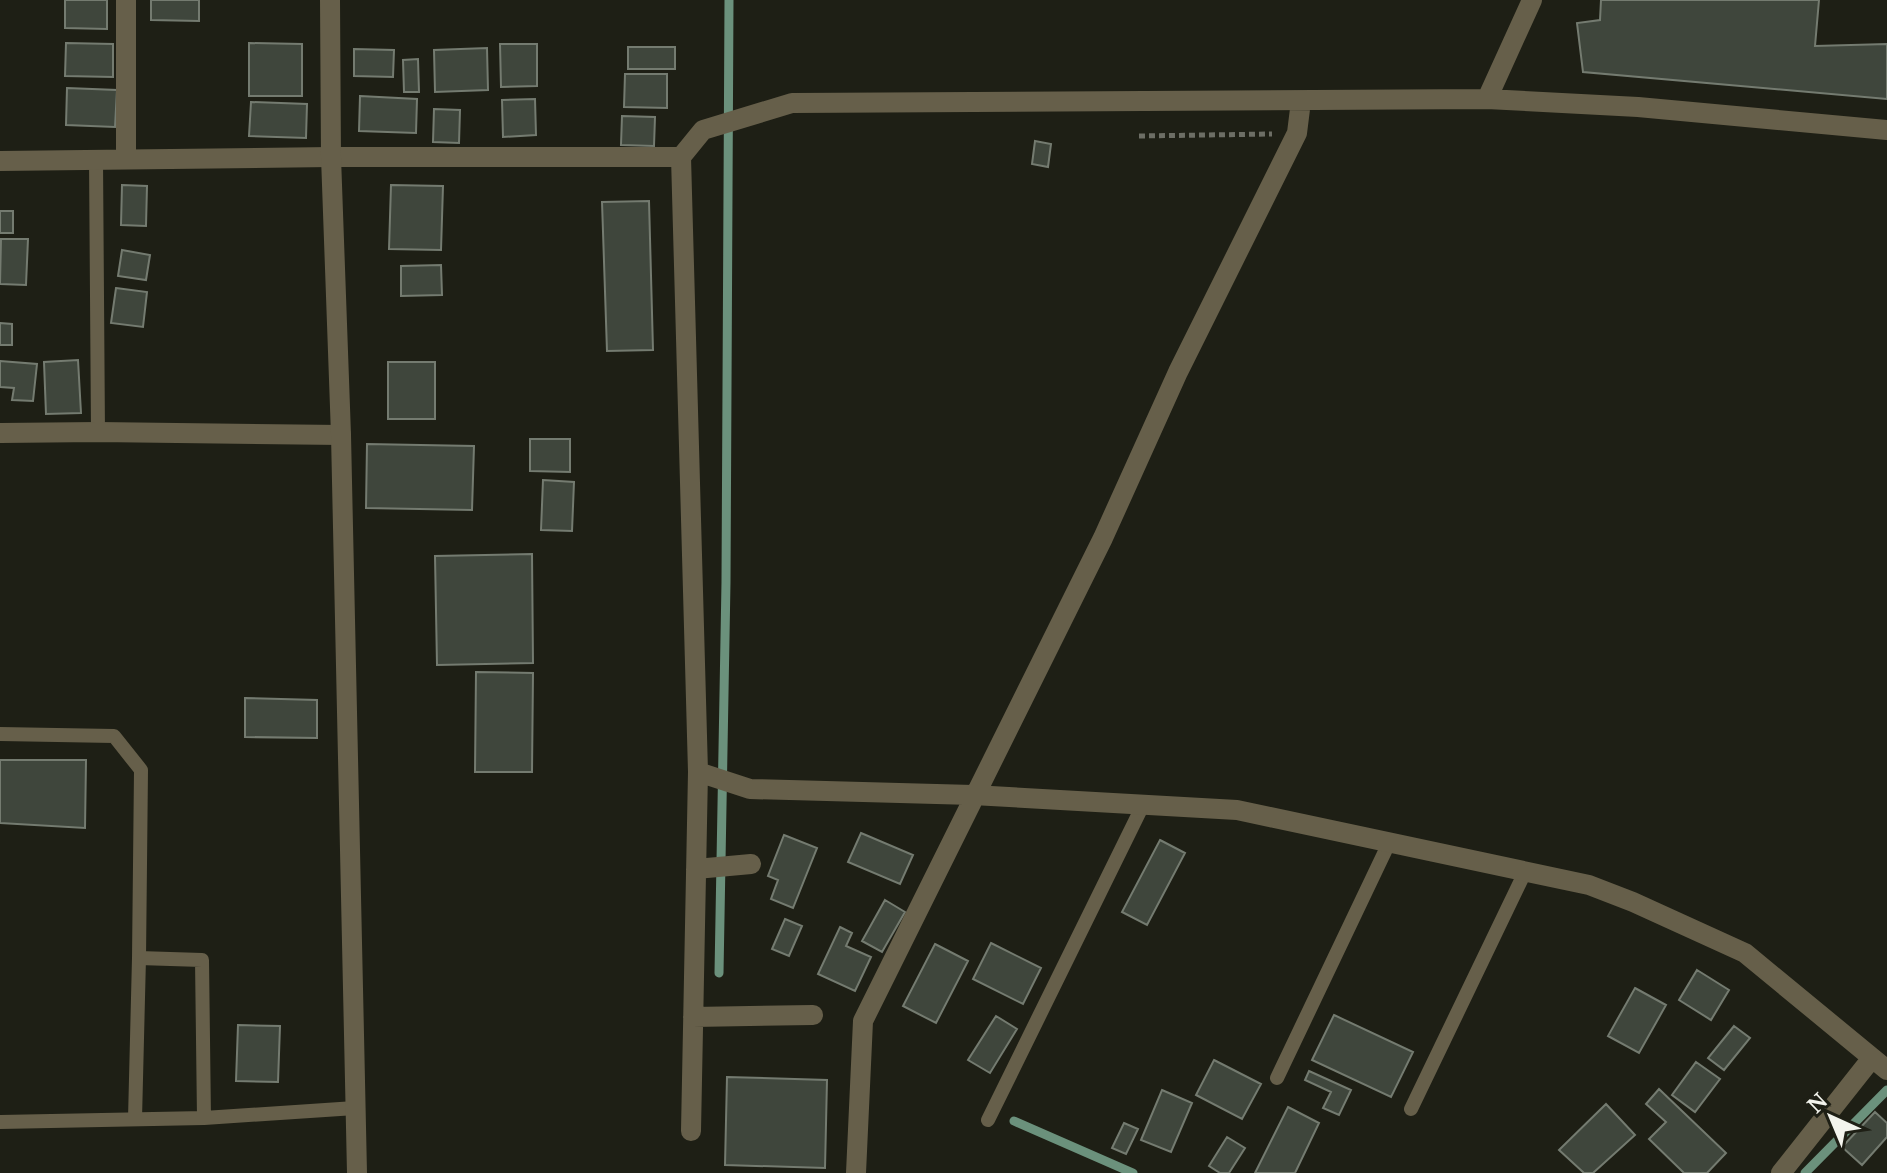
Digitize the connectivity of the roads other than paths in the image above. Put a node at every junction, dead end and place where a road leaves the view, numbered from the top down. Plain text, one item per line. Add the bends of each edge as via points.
1 (126, 0) edge
2 (330, 0) edge
3 (1532, 0) edge
4 (1487, 99) junction
5 (1301, 101) junction
6 (1887, 130) edge
7 (331, 157) junction
8 (681, 157) junction
9 (126, 159) junction
10 (96, 160) junction
11 (0, 161) edge
12 (98, 432) junction
13 (0, 433) edge
14 (341, 435) junction
15 (0, 734) edge
16 (698, 772) junction
17 (973, 795) junction
18 (1143, 805) junction
19 (1389, 843) junction
20 (751, 864) dead end
21 (696, 869) junction
22 (1525, 872) junction
23 (139, 958) junction
24 (813, 1015) dead end
25 (693, 1017) junction
26 (1879, 1064) edge
27 (1277, 1078) dead end
28 (355, 1108) junction
29 (1411, 1109) dead end
30 (204, 1118) junction
31 (135, 1119) junction
32 (988, 1120) dead end
33 (0, 1122) edge
34 (691, 1131) dead end
35 (357, 1173) edge
36 (856, 1173) edge
37 (1781, 1173) edge

1 - 9 street
2 - 7 street
3 - 4 street
4 - 5 street
4 - 6 street
5 - 8 street via 792,103 703,130
5 - 17 street via 1297,133
7 - 8 street
7 - 9 street
7 - 14 street
8 - 16 street
9 - 10 street
10 - 11 street
10 - 12 lane
12 - 13 street
12 - 14 street
14 - 28 street
15 - 23 lane via 114,736 141,770
16 - 17 street via 750,789
16 - 21 street
17 - 18 street
17 - 36 street via 863,1021
18 - 19 street via 1237,810
18 - 32 lane
19 - 22 street
19 - 27 lane
20 - 21 street
21 - 25 street
22 - 26 street via 1604,891 1745,953
22 - 29 lane
23 - 30 lane via 202,960
23 - 31 lane
24 - 25 street
25 - 34 street
26 - 37 street
28 - 30 lane
28 - 35 street
30 - 31 lane
31 - 33 lane

